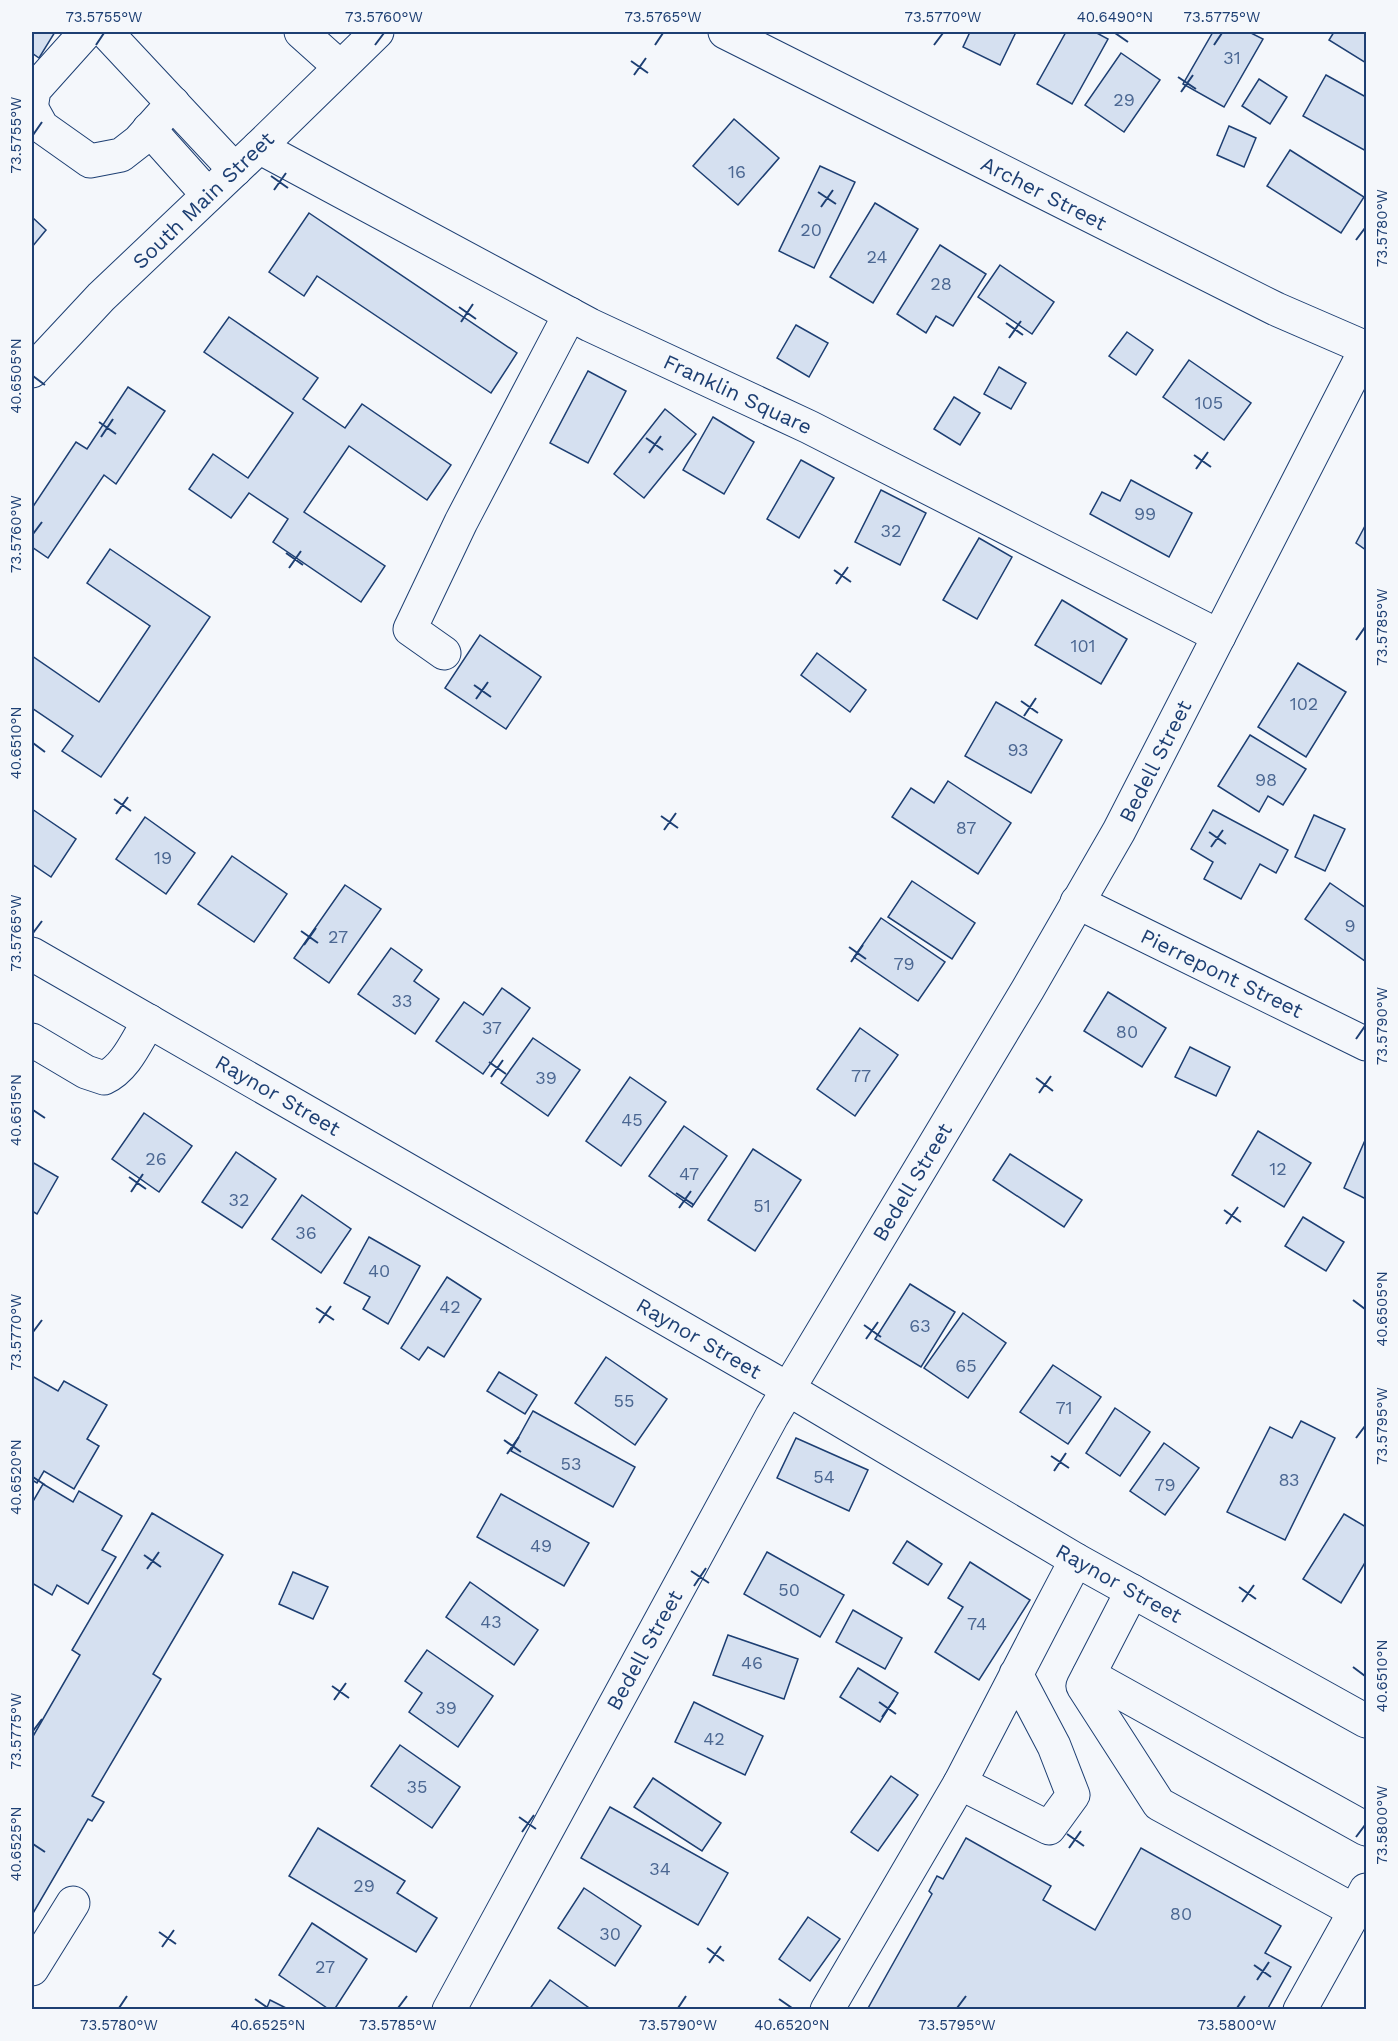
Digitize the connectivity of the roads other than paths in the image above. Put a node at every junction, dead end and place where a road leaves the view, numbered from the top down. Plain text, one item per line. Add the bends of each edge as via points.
1 (86, 32) edge
2 (106, 32) edge
3 (301, 32) edge
4 (377, 32) edge
5 (725, 32) edge
6 (340, 67) junction
7 (32, 102) edge
8 (172, 103) junction
9 (32, 109) edge
10 (149, 129) junction
11 (259, 147) junction
12 (235, 170) junction
13 (208, 195) junction
14 (570, 314) junction
15 (1366, 349) edge
16 (37, 356) edge
17 (1219, 636) junction
18 (444, 653) dead end
19 (1077, 902) junction
20 (32, 954) edge
21 (149, 1021) junction
22 (32, 1040) edge
23 (1366, 1044) edge
24 (788, 1389) junction
25 (1076, 1560) junction
26 (1132, 1591) junction
27 (1016, 1674) junction
28 (1089, 1675) junction
29 (1366, 1721) edge
30 (960, 1783) junction
31 (1366, 1829) edge
32 (1361, 1901) edge
33 (73, 1903) dead end
34 (32, 1969) edge
35 (448, 2010) edge
36 (827, 2010) edge
37 (1300, 2010) edge

1 - 7 street via 34,90
2 - 8 street
3 - 6 street
4 - 6 street, South Main Street
5 - 15 street, Archer Street via 1266,304
6 - 11 street, South Main Street
8 - 10 street
8 - 12 street
9 - 10 street via 42,127 90,161 121,155
10 - 13 street
11 - 12 street, South Main Street
11 - 14 street, Franklin Square
12 - 13 street, South Main Street
13 - 16 street, South Main Street
14 - 17 street, Franklin Square via 809,427
14 - 18 street via 410,629
15 - 17 street, Bedell Street
17 - 19 street, Bedell Street via 1119,831
19 - 23 street, Pierrepont Street
19 - 24 street, Bedell Street
20 - 21 street, Raynor Street
21 - 22 street via 125,1060 104,1078 86,1072
21 - 24 street, Raynor Street
24 - 25 street, Raynor Street
24 - 35 street, Bedell Street
25 - 26 street, Raynor Street
25 - 27 street
26 - 28 street
26 - 29 street, Raynor Street
27 - 30 street
27 - 30 street via 1054,1746 1073,1795 1050,1827
28 - 31 street
28 - 32 street via 1083,1686 1159,1804
30 - 36 street
32 - 37 street
33 - 34 street

